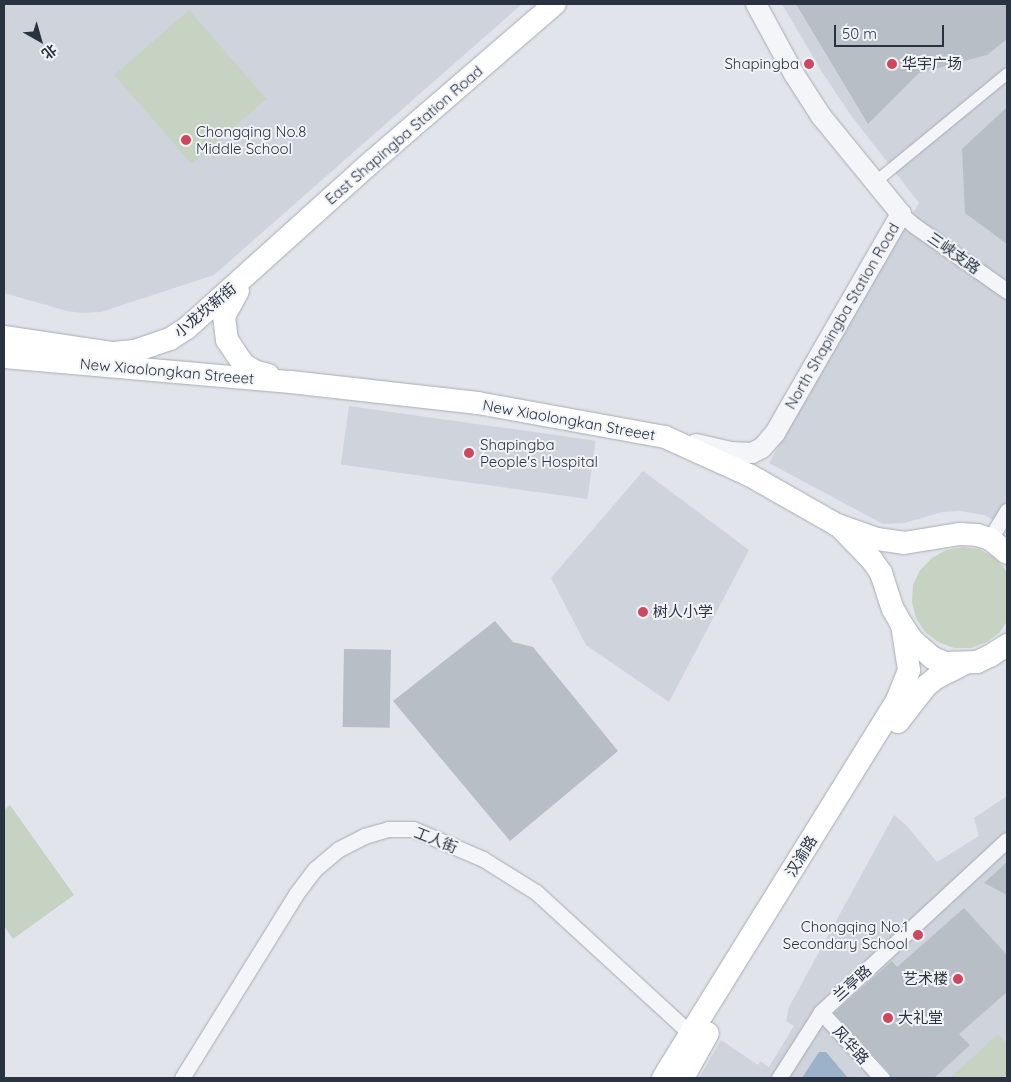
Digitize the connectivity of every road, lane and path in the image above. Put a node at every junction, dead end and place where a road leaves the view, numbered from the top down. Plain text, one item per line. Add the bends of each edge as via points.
1 (554, 4) edge
2 (756, 4) edge
3 (1007, 73) edge
4 (873, 183) junction
5 (901, 214) junction
6 (255, 268) junction
7 (1007, 290) edge
8 (4, 337) edge
9 (4, 357) edge
10 (292, 382) junction
11 (665, 437) junction
12 (1007, 511) edge
13 (837, 525) junction
14 (999, 546) edge
15 (902, 625) junction
16 (1007, 644) edge
17 (963, 664) junction
18 (1007, 840) edge
19 (821, 1012) junction
20 (691, 1034) junction
21 (182, 1078) edge
22 (663, 1078) edge
23 (683, 1078) edge
24 (779, 1078) edge
25 (882, 1078) edge

1 - 6 main road, East Shapingba Station Road
2 - 4 street, North Shapingba Station Road via 808,96
3 - 4 street
4 - 5 street, North Shapingba Station Road
5 - 7 street, 三峡支路
5 - 11 street, North Shapingba Station Road via 774,434 762,448 752,452 732,452
6 - 8 main road, 小龙坎新街 via 187,328 153,346 113,353
6 - 10 main road via 230,301 224,316 227,340 243,364 254,371
9 - 10 main road, New Xiaolongkan Streeet
10 - 11 main road, New Xiaolongkan Streeet via 478,403
11 - 13 main road, New Xiaolongkan Streeet via 751,476
12 - 14 street
13 - 14 main road via 877,539 904,543 960,534
13 - 15 main road, New Xiaolongkan Streeet via 877,567
15 - 17 main road, New Xiaolongkan Streeet via 912,640 934,658 945,663
15 - 20 main road, 汉渝路 via 909,670 897,700
16 - 17 main road, New Xiaolongkan Streeet via 990,656
17 - 23 main road, 汉渝路 via 936,678 904,711
18 - 19 street, 兰亭路
19 - 24 street, 兰亭路
19 - 25 street, 风华路
20 - 21 street, 工人街 via 536,892 483,859 412,829 388,829 338,849 315,869 296,894
20 - 22 main road, 汉渝路

